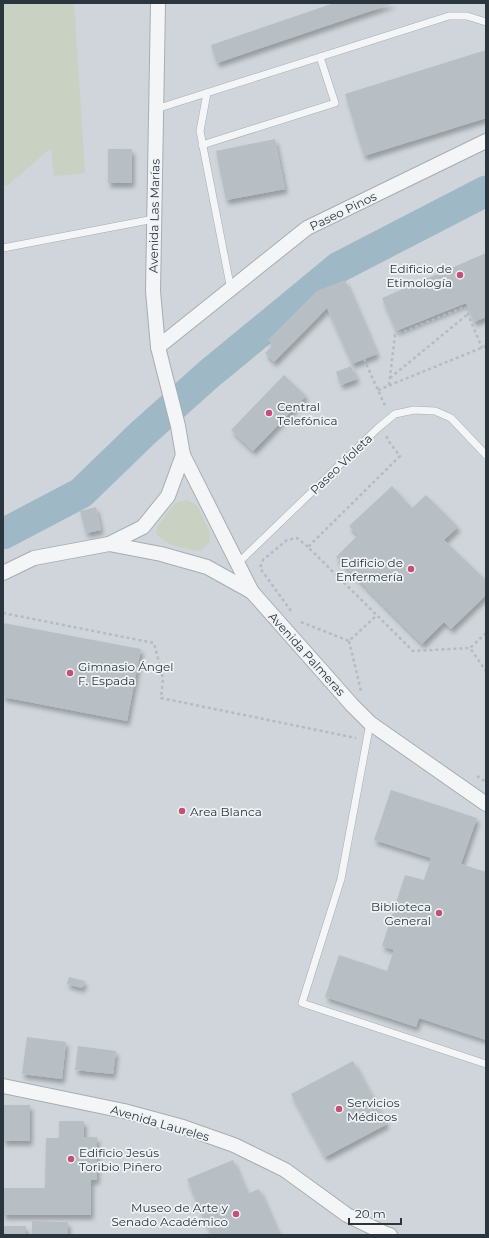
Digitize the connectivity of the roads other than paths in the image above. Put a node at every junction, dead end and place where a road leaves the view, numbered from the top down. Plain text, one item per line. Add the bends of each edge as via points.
1 (158, 3) edge
2 (486, 22) edge
3 (320, 57) junction
4 (207, 93) junction
5 (156, 109) junction
6 (486, 141) edge
7 (202, 145) junction
8 (154, 219) junction
9 (3, 248) edge
10 (231, 290) junction
11 (158, 347) junction
12 (182, 455) junction
13 (486, 455) edge
14 (109, 544) junction
15 (237, 565) junction
16 (3, 573) edge
17 (252, 592) junction
18 (370, 723) junction
19 (486, 804) edge
20 (486, 1064) edge
21 (3, 1086) edge
22 (390, 1235) edge

1 - 5 street, Avenida Las Marías
2 - 3 lane via 468,16 449,16
3 - 4 lane
3 - 7 lane via 335,103
4 - 5 lane
4 - 7 lane via 200,131
5 - 8 street, Avenida Las Marías
6 - 10 street, Paseo Pinos via 307,228
7 - 10 lane
8 - 9 lane
8 - 11 street, Avenida Las Marías via 153,291
10 - 11 street, Paseo Pinos
11 - 12 street, Avenida Las Marías via 178,426
12 - 14 street, Avenida Palmeras via 168,496 143,527
12 - 15 street
13 - 15 lane, Paseo Violeta via 451,418 435,411 414,410 395,414
14 - 16 street, Avenida Palmeras via 34,558
14 - 17 street, Avenida Palmeras via 161,554 207,567
15 - 17 street
17 - 18 street, Avenida Palmeras
18 - 19 street, Avenida Palmeras
18 - 20 lane via 341,878 302,1004
21 - 22 street, Avenida Laureles via 183,1127 234,1145 285,1170 347,1215

